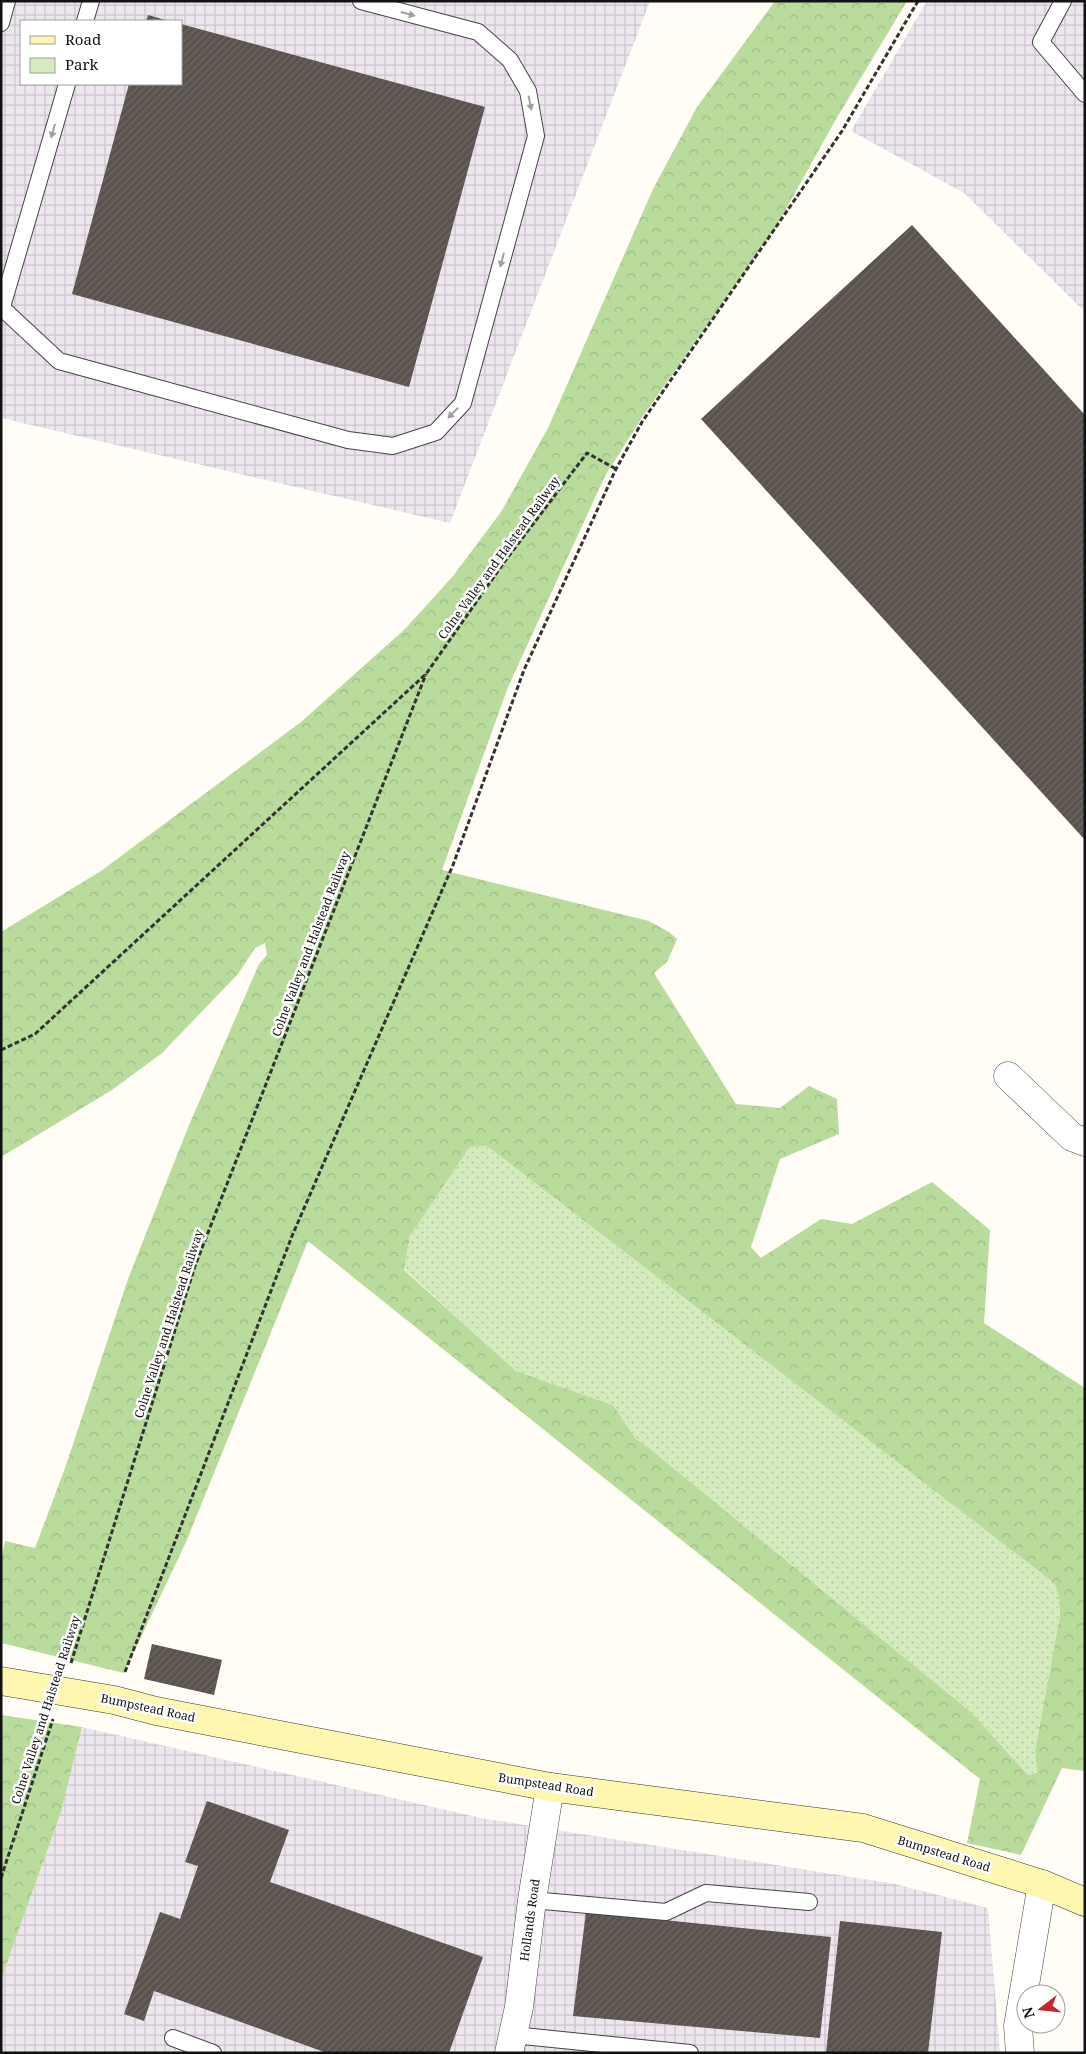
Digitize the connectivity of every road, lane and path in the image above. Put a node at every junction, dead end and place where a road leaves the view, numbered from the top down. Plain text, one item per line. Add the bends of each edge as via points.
1 (91, 1) edge
2 (361, 1) edge
3 (918, 1) edge
4 (1063, 1) edge
5 (5, 3) edge
6 (85, 20) edge
7 (1, 23) edge
8 (67, 85) edge
9 (1085, 94) edge
10 (2, 307) edge
11 (616, 469) junction
12 (426, 674) junction
13 (1, 1050) edge
14 (1008, 1076) dead end
15 (1085, 1142) edge
16 (1, 1681) edge
17 (62, 1691) junction
18 (114, 1700) junction
19 (550, 1787) junction
20 (1, 1878) edge
21 (1042, 1884) junction
22 (532, 1900) junction
23 (809, 1902) dead end
24 (1085, 1902) edge
25 (173, 2038) dead end
26 (511, 2044) edge
27 (214, 2053) edge
28 (690, 2053) edge
29 (1020, 2053) edge

1 - 6 lane
2 -> 10 lane via 478,32 510,60 528,91 536,136 463,403 436,432 393,446 348,440 59,360
3 - 11 path via 842,130 642,422
4 - 9 lane via 1041,42
5 - 7 lane
8 -> 10 lane
11 - 12 path, Colne Valley and Halstead Railway via 587,453 505,561
11 - 18 path via 524,670 453,865 292,1236
12 - 13 path, Colne Valley and Halstead Railway via 35,1034
12 - 17 path, Colne Valley and Halstead Railway via 195,1266
14 - 15 street via 1072,1137
16 - 17 main road, Bumpstead Road
17 - 18 main road, Bumpstead Road
17 - 20 path, Colne Valley and Halstead Railway
18 - 19 main road, Bumpstead Road
19 - 21 main road, Bumpstead Road via 863,1828
19 - 22 street, Hollands Road
21 - 24 main road, Bumpstead Road
21 - 29 street via 1018,2026
22 - 23 lane via 666,1912 706,1892
22 - 26 street, Hollands Road via 519,2007
25 - 27 lane
26 - 28 lane

